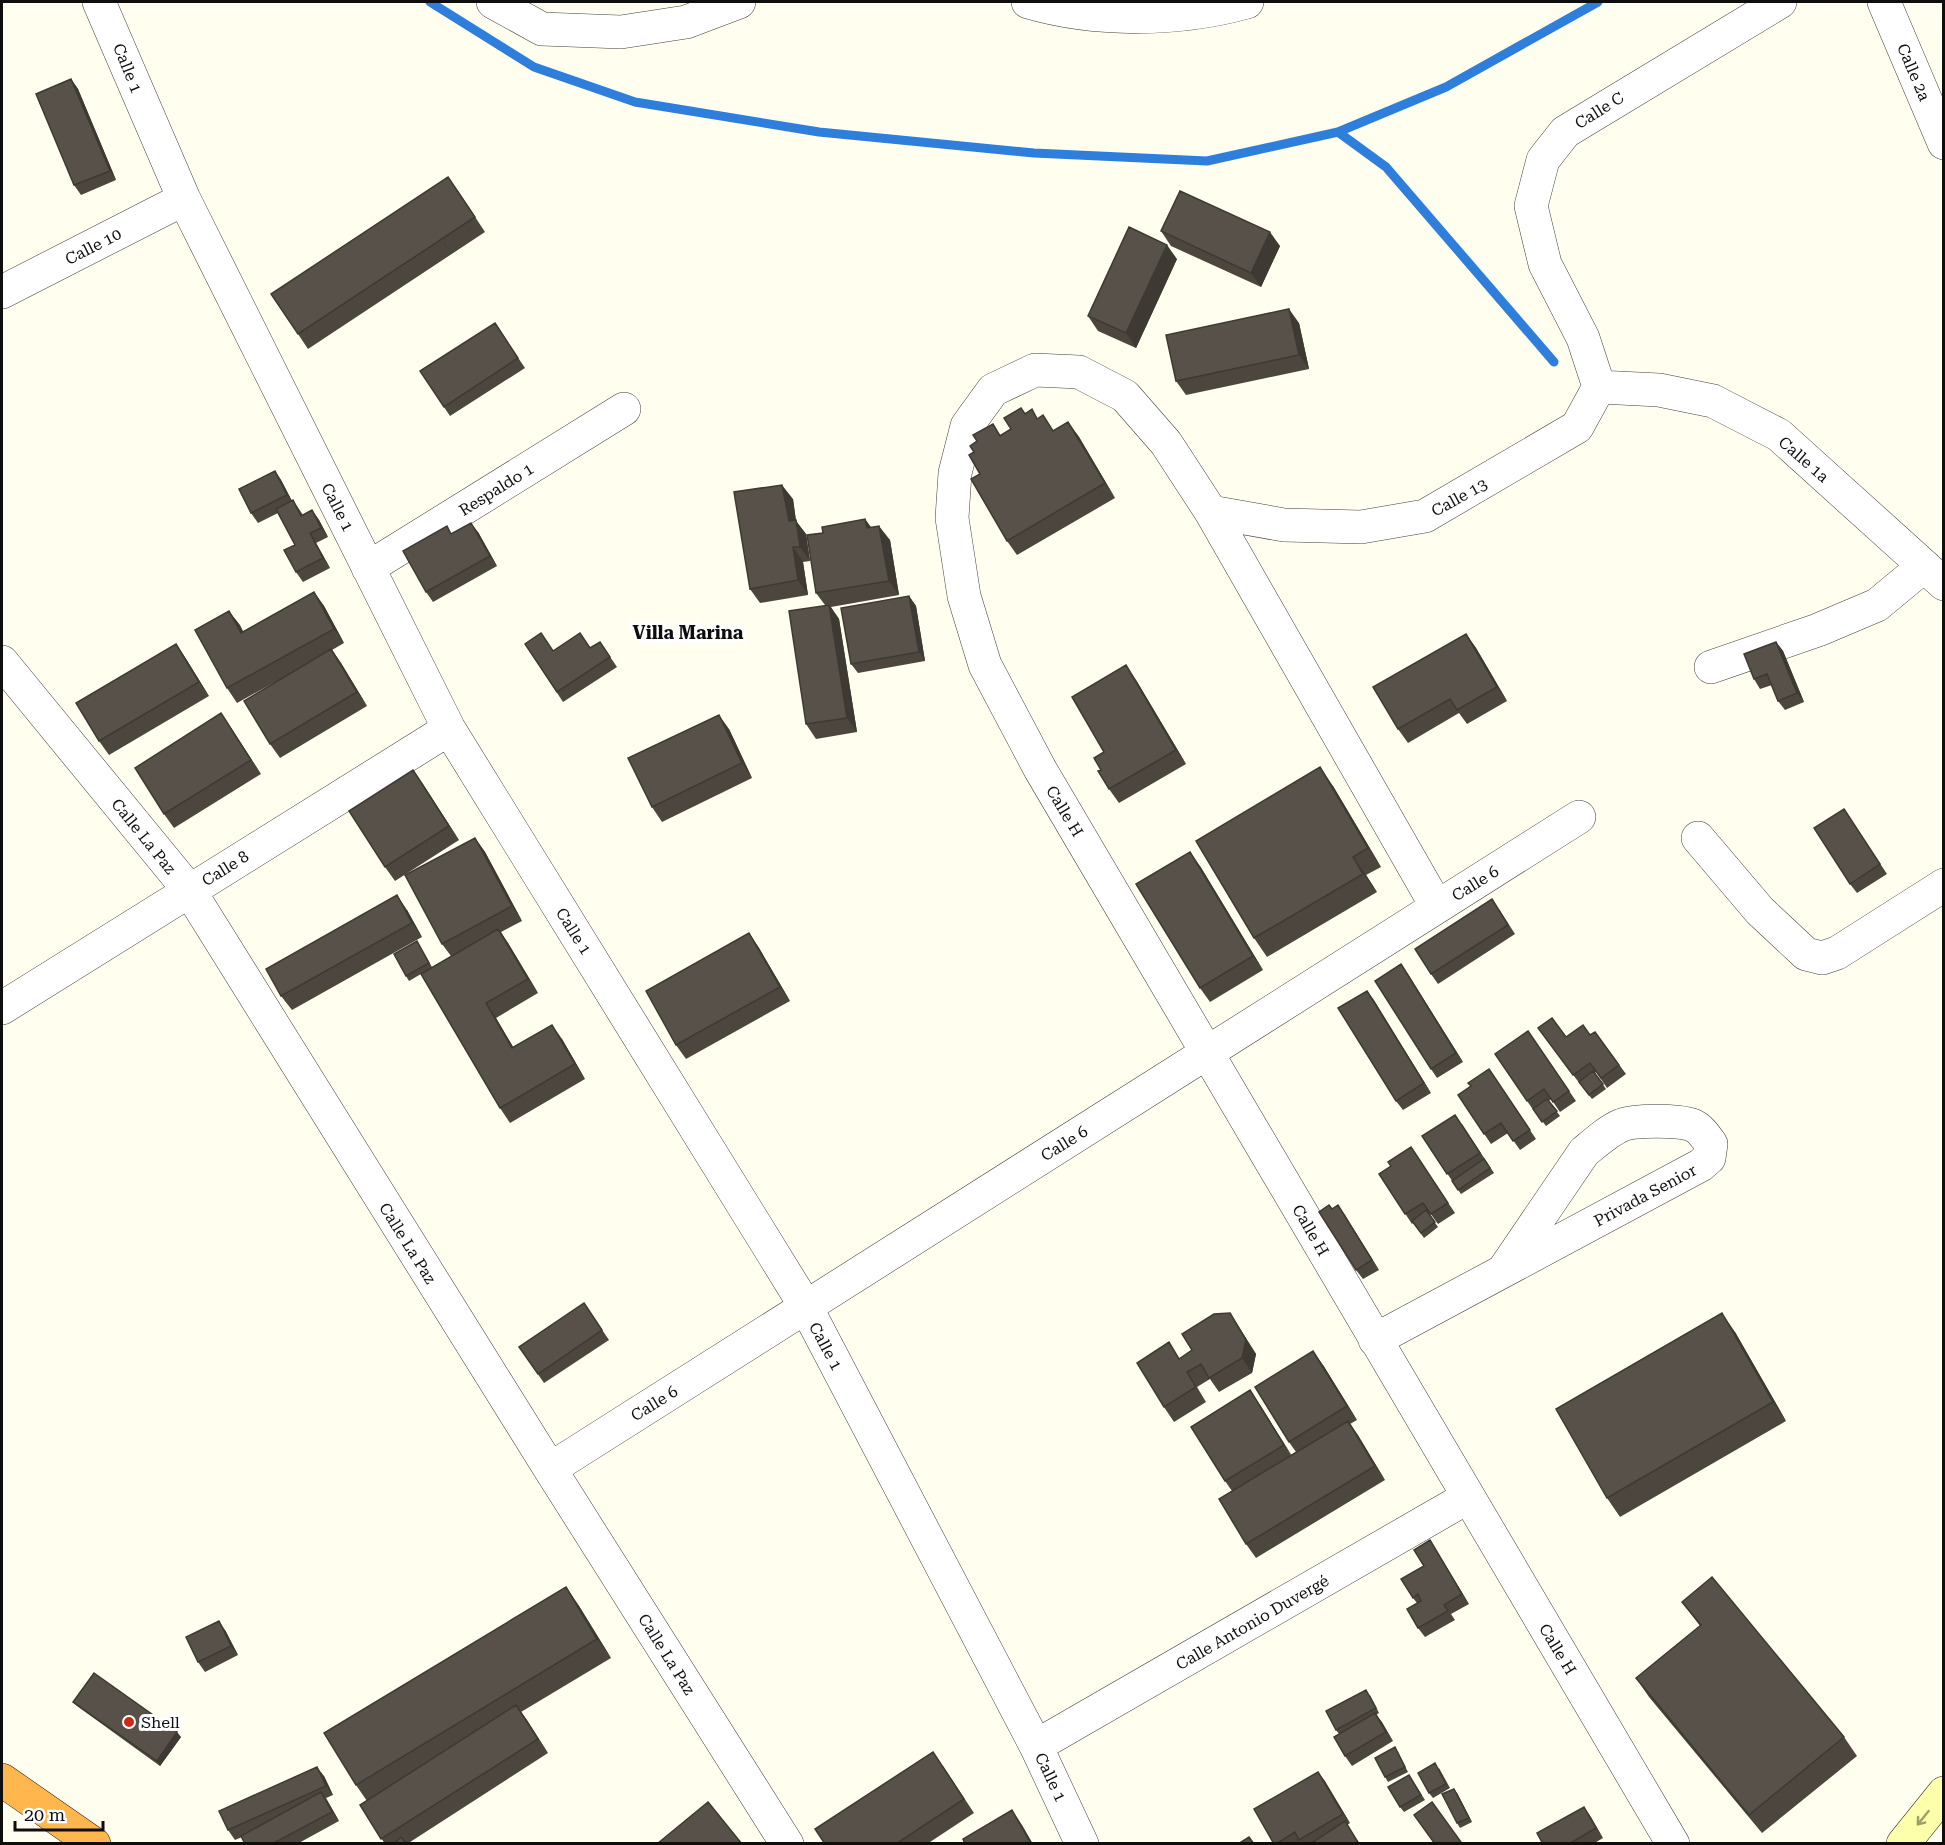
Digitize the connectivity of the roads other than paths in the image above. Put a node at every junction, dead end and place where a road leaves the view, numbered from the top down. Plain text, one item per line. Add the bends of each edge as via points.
1 (99, 2) edge
2 (494, 2) edge
3 (739, 2) edge
4 (1028, 2) edge
5 (1247, 2) edge
6 (1780, 2) edge
7 (1884, 2) edge
8 (1944, 143) edge
9 (184, 200) junction
10 (2, 292) edge
11 (1599, 387) junction
12 (624, 409) dead end
13 (1211, 512) junction
14 (368, 568) junction
15 (1934, 575) edge
16 (2, 662) edge
17 (1711, 667) dead end
18 (449, 729) junction
19 (1579, 817) dead end
20 (1698, 838) dead end
21 (1944, 885) edge
22 (189, 890) junction
23 (1437, 907) junction
24 (2, 1008) edge
25 (1207, 1053) junction
26 (1503, 1271) junction
27 (806, 1307) junction
28 (1375, 1340) junction
29 (550, 1469) junction
30 (1468, 1497) junction
31 (1036, 1746) junction
32 (2, 1780) edge
33 (1944, 1793) edge
34 (94, 1844) edge
35 (787, 1844) edge
36 (1082, 1844) edge
37 (1673, 1844) edge
38 (1903, 1844) edge

1 - 9 street, Calle 1
2 - 3 street via 542,28 621,32 686,22
4 - 5 street via 1103,15 1168,14
6 - 11 street, Calle C via 1565,132 1543,160 1531,206 1545,264 1583,338
7 - 8 street, Calle 2a
9 - 10 street, Calle 10
9 - 14 street, Calle 1
11 - 13 street, Calle 13 via 1577,427 1425,516 1361,527 1284,525
11 - 15 street, Calle 1a via 1659,390 1713,401 1779,435
12 - 14 street, Respaldo 1
13 - 23 street, Calle H
13 - 25 street, Calle H via 1166,443 1125,396 1079,372 1035,370 993,390 968,426 955,473 952,518 964,596 985,665 1040,769
14 - 18 street, Calle 1
15 - 17 street via 1818,630
16 - 22 street, Calle La Paz
18 - 22 street, Calle 8
18 - 27 street, Calle 1
19 - 23 street, Calle 6
20 - 21 street via 1760,911 1806,954 1822,958 1837,953
22 - 24 street, Calle 8
22 - 29 street, Calle La Paz
23 - 25 street, Calle 6
25 - 27 street, Calle 6
25 - 28 street, Calle H
26 - 26 street, Privada Senior via 1584,1152 1612,1131 1636,1121 1692,1125 1711,1144 1709,1158 1701,1165
26 - 28 street, Privada Senior
27 - 29 street, Calle 6
27 - 31 street, Calle 1
28 - 30 street, Calle H
29 - 35 street, Calle La Paz
30 - 31 street, Calle Antonio Duvergé
30 - 37 street, Calle H
31 - 36 street, Calle 1
32 - 34 highway
33 -> 38 main road

